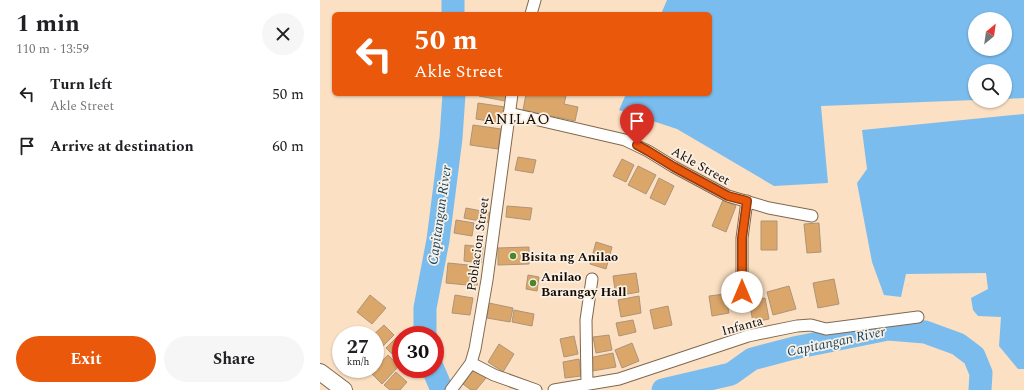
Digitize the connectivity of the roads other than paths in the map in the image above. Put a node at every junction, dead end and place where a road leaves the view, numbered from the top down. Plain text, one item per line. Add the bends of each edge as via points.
1 (535, 0) edge
2 (531, 12) edge
3 (512, 96) edge
4 (509, 113) junction
5 (747, 201) junction
6 (812, 216) dead end
7 (592, 279) dead end
8 (742, 292) dead end
9 (918, 317) dead end
10 (471, 363) junction
11 (320, 372) edge
12 (587, 384) junction
13 (453, 386) edge
14 (344, 390) edge
15 (536, 390) edge
16 (554, 390) edge

1 - 2 street
3 - 4 street, Poblacion Street
4 - 5 street, Akle Street via 625,140 728,196
4 - 10 street, Poblacion Street via 487,280
5 - 6 street, Akle Street
5 - 8 street via 742,238
7 - 12 street via 586,320
9 - 12 street, Infanta via 826,330 811,325 797,326 748,336 619,379
10 - 13 street, Poblacion Street
10 - 15 street via 494,376
11 - 14 main road
12 - 16 street, Infanta

